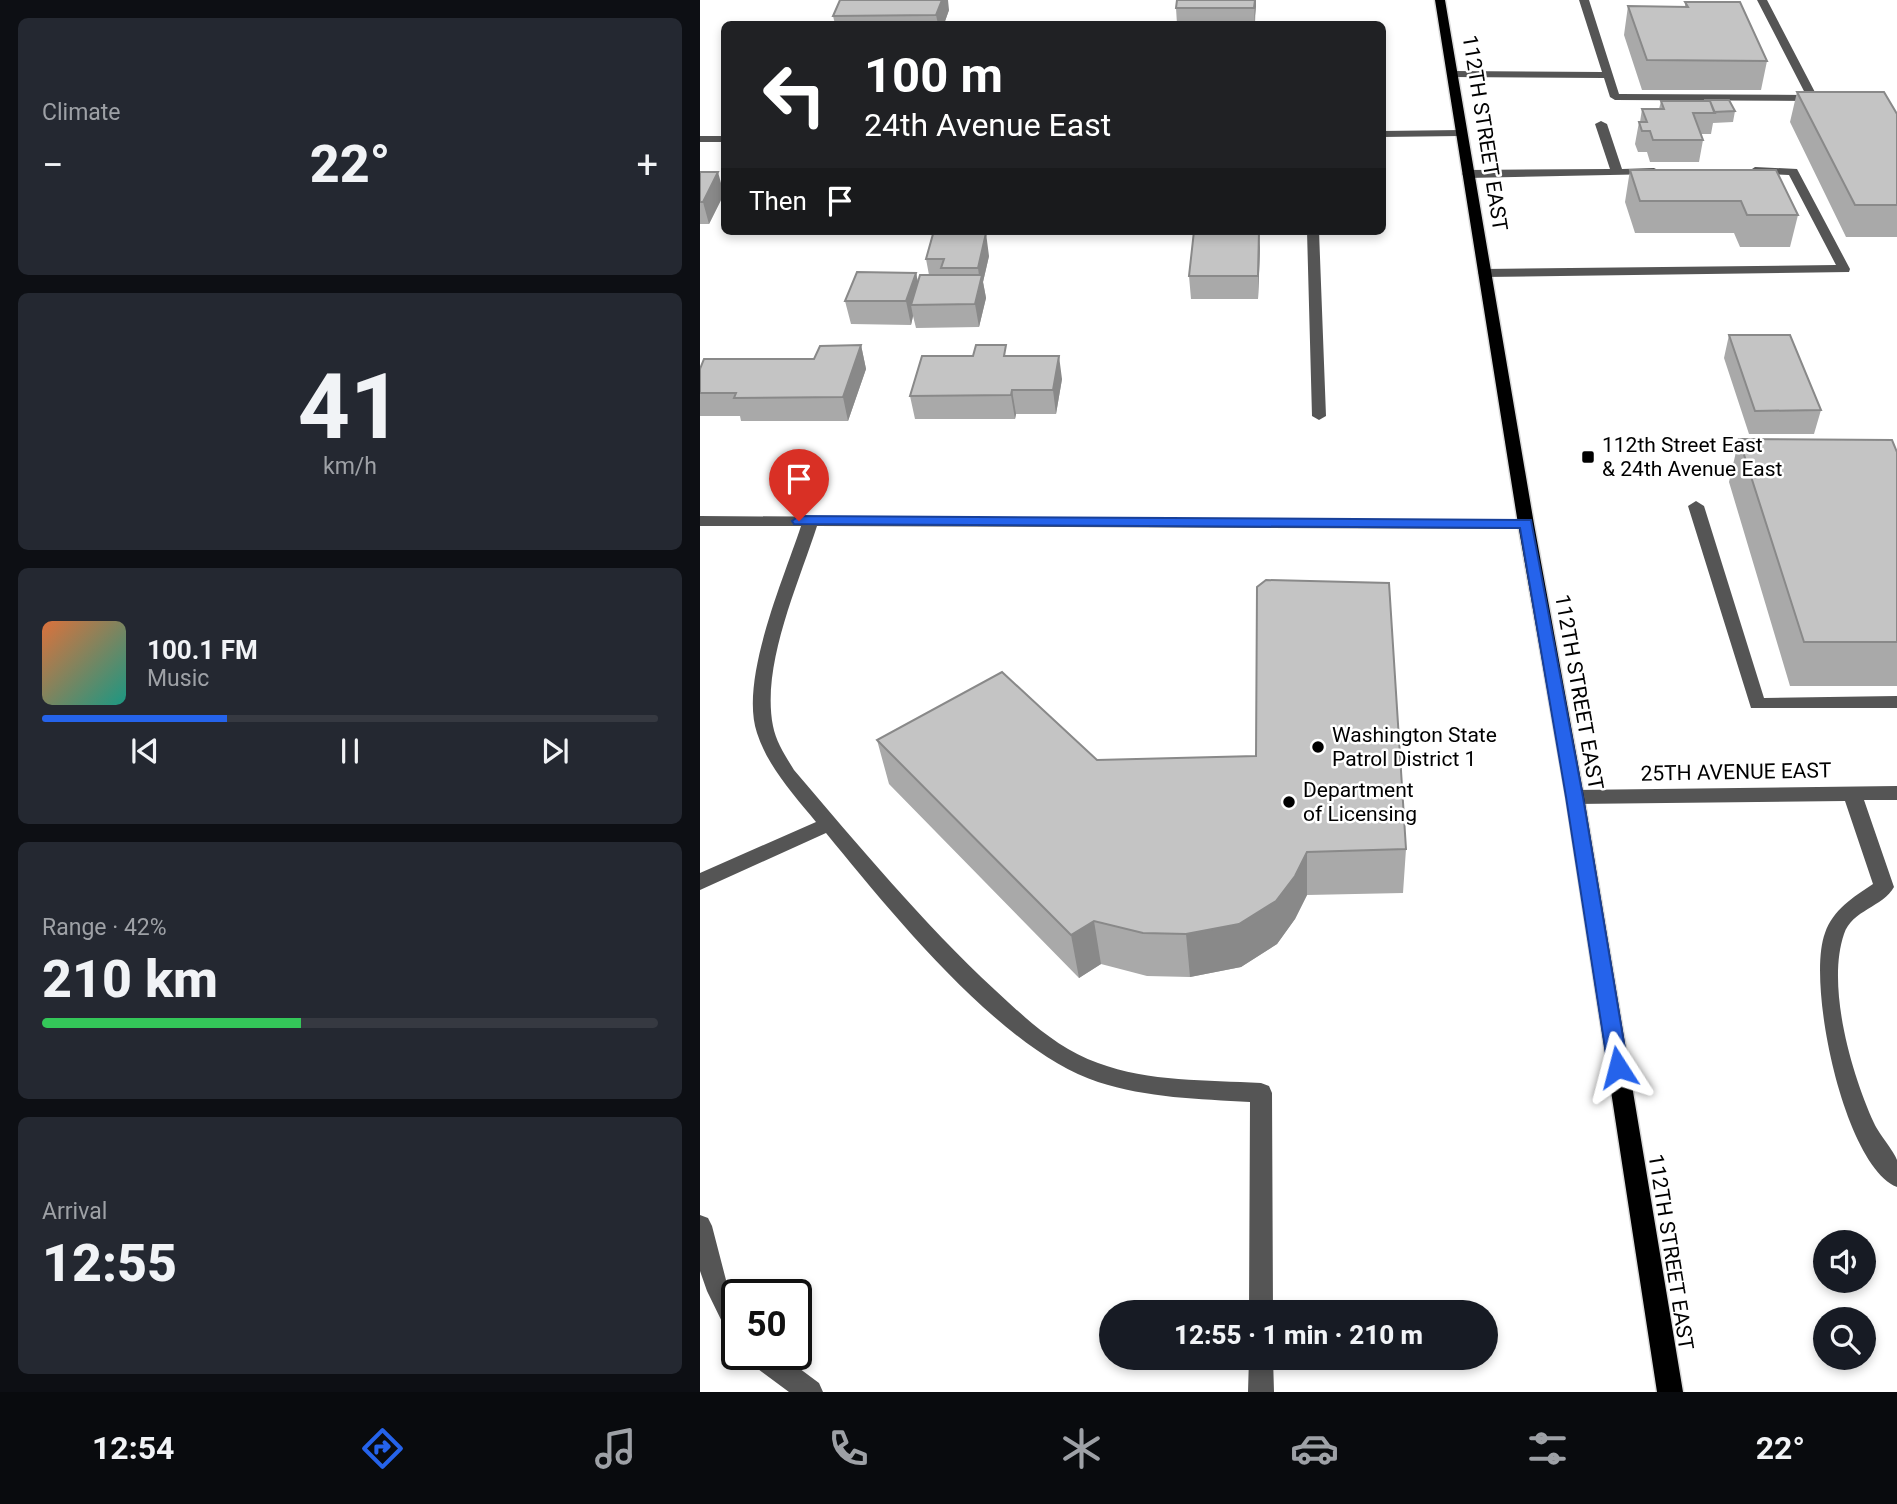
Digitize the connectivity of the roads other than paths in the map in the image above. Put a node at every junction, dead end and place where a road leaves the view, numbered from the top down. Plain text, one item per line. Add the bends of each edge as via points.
1 (1440, 0) edge
2 (1584, 0) edge
3 (1762, 0) edge
4 (1452, 74) junction
5 (1607, 75) junction
6 (1601, 124) dead end
7 (1461, 133) junction
8 (1386, 134) edge
9 (700, 139) edge
10 (721, 139) edge
11 (1739, 171) edge
12 (1672, 172) edge
13 (1618, 173) junction
14 (1468, 174) junction
15 (1313, 235) edge
16 (1485, 273) junction
17 (1319, 416) dead end
18 (1696, 506) dead end
19 (700, 521) edge
20 (811, 521) junction
21 (1526, 524) junction
22 (1897, 702) edge
23 (1897, 793) edge
24 (1852, 794) junction
25 (1575, 797) junction
26 (829, 824) junction
27 (700, 882) edge
28 (1890, 889) edge
29 (1897, 1175) edge
30 (700, 1226) edge
31 (721, 1294) edge
32 (1261, 1300) edge
33 (781, 1370) edge
34 (1261, 1370) edge
35 (810, 1392) edge
36 (1261, 1392) edge
37 (1670, 1392) edge

1 - 4 main road, 112TH STREET EAST
2 - 5 street
3 - 5 street via 1813,98 1615,97
4 - 5 street
4 - 7 main road, 112TH STREET EAST
6 - 13 street
7 - 8 street
7 - 14 main road, 112TH STREET EAST
9 - 10 street
11 - 16 street via 1793,170 1844,269
12 - 13 street
13 - 14 street
14 - 16 main road, 112TH STREET EAST
15 - 17 street
16 - 21 main road, 112TH STREET EAST
18 - 22 street via 1757,704
19 - 20 street
20 - 21 street
20 - 26 street via 765,671 762,700 764,728 788,775
21 - 25 main road, 112TH STREET EAST
23 - 24 street, 25TH AVENUE EAST
24 - 25 street, 25TH AVENUE EAST
24 - 28 street
25 - 37 main road, 112TH STREET EAST
26 - 27 street
26 - 32 street via 949,961 1033,1036 1059,1053 1095,1072 1138,1084 1261,1093
28 - 29 street via 1851,909 1835,932 1828,956 1828,995 1861,1124
30 - 31 street
33 - 35 street
34 - 36 street

